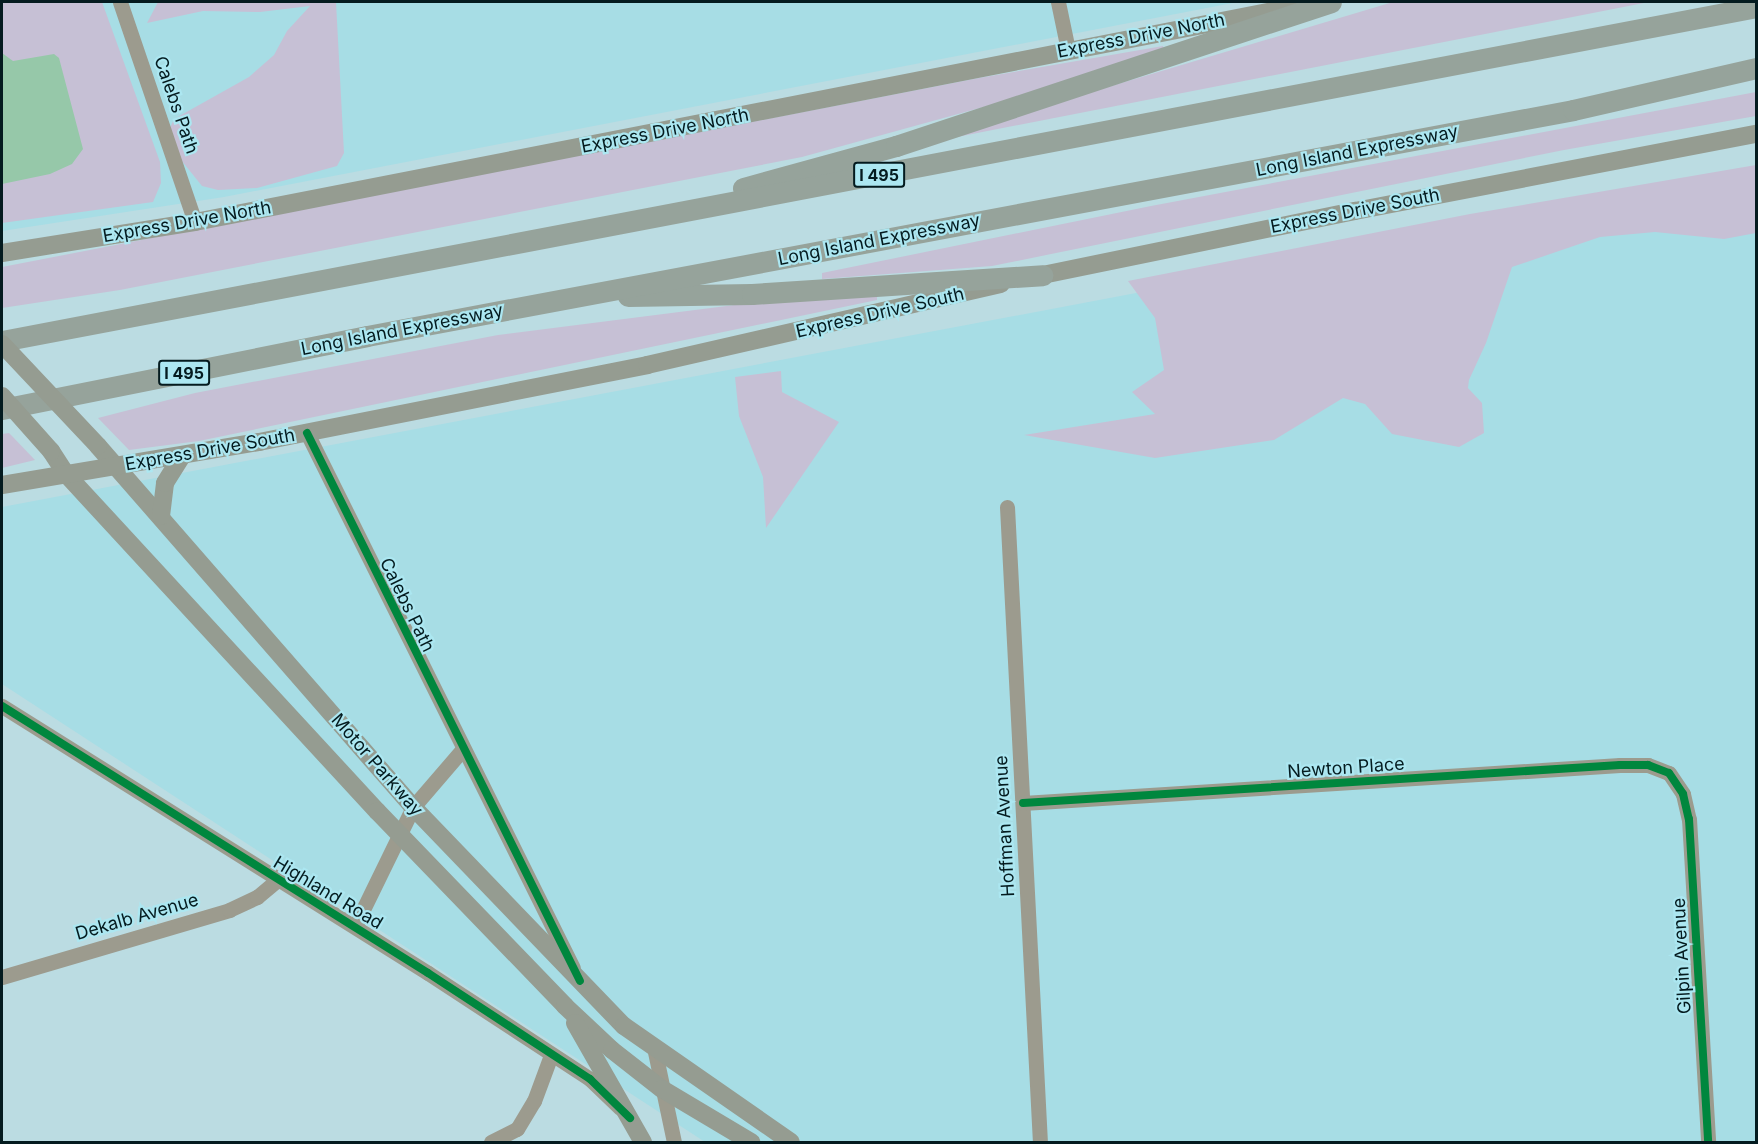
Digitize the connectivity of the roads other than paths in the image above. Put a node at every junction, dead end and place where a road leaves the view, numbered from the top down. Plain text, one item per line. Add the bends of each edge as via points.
1 (120, 2) edge
2 (1058, 2) edge
3 (1326, 2) edge
4 (1331, 2) edge
5 (1756, 7) edge
6 (1068, 50) junction
7 (1756, 68) edge
8 (1756, 135) edge
9 (195, 222) junction
10 (488, 250) junction
11 (2, 253) edge
12 (1042, 275) junction
13 (588, 295) junction
14 (2, 343) edge
15 (2, 396) edge
16 (2, 409) edge
17 (307, 433) junction
18 (182, 456) junction
19 (117, 466) junction
20 (66, 474) junction
21 (2, 485) edge
22 (1007, 507) dead end
23 (160, 516) junction
24 (2, 706) edge
25 (462, 750) junction
26 (1669, 773) joint
27 (1023, 803) junction
28 (413, 807) junction
29 (400, 836) junction
30 (276, 881) junction
31 (355, 926) junction
32 (2, 977) edge
33 (579, 981) junction
34 (565, 1006) junction
35 (655, 1052) junction
36 (550, 1055) junction
37 (662, 1089) junction
38 (630, 1118) junction
39 (491, 1143) edge
40 (643, 1143) edge
41 (674, 1143) edge
42 (751, 1143) edge
43 (791, 1143) edge
44 (1040, 1143) edge
45 (1708, 1143) edge

1 - 9 street, Calebs Path
2 - 6 street
3 - 6 main road, Express Drive North
4 - 10 highway via 810,172
5 - 10 highway, I 495
6 - 9 main road, Express Drive North
7 - 13 highway, Long Island Expressway / I 495 via 1573,110
8 - 12 main road, Express Drive South
9 - 11 main road, Express Drive North
10 - 14 highway, I 495
12 - 13 highway via 752,294
12 - 17 main road, Express Drive South via 647,365
13 - 16 highway, Long Island Expressway / I 495
14 - 19 main road, Motor Parkway, bridge
15 - 20 main road, Motor Parkway, bridge
17 - 18 main road, Express Drive South
17 - 25 street, Calebs Path
18 - 19 main road, Express Drive South
18 - 23 main road via 165,483
19 - 20 main road, Express Drive South
19 - 23 main road, Motor Parkway
20 - 21 main road, Express Drive South
20 - 29 main road, Motor Parkway
22 - 27 street, Hoffman Avenue
23 - 28 main road, Motor Parkway
24 - 30 street, Highland Road
25 - 28 street
25 - 33 street, Calebs Path
26 - 27 street, Newton Place via 1648,765 1620,765
26 - 45 street, Gilpin Avenue via 1683,794 1689,819
27 - 44 street, Hoffman Avenue
28 - 29 street
28 - 33 main road, Motor Parkway
29 - 31 street
29 - 34 main road, Motor Parkway
30 - 31 street, Highland Road
30 - 32 street, Dekalb Avenue via 257,897 229,910
31 - 36 street, Highland Road
33 - 35 main road, Motor Parkway
34 - 37 main road, Motor Parkway
34 - 38 main road
35 - 37 street
35 - 43 main road, Motor Parkway
36 - 38 street, Highland Road via 590,1079
36 - 39 street via 534,1101 517,1129
37 - 41 street
37 - 42 main road, Motor Parkway
38 - 40 main road

